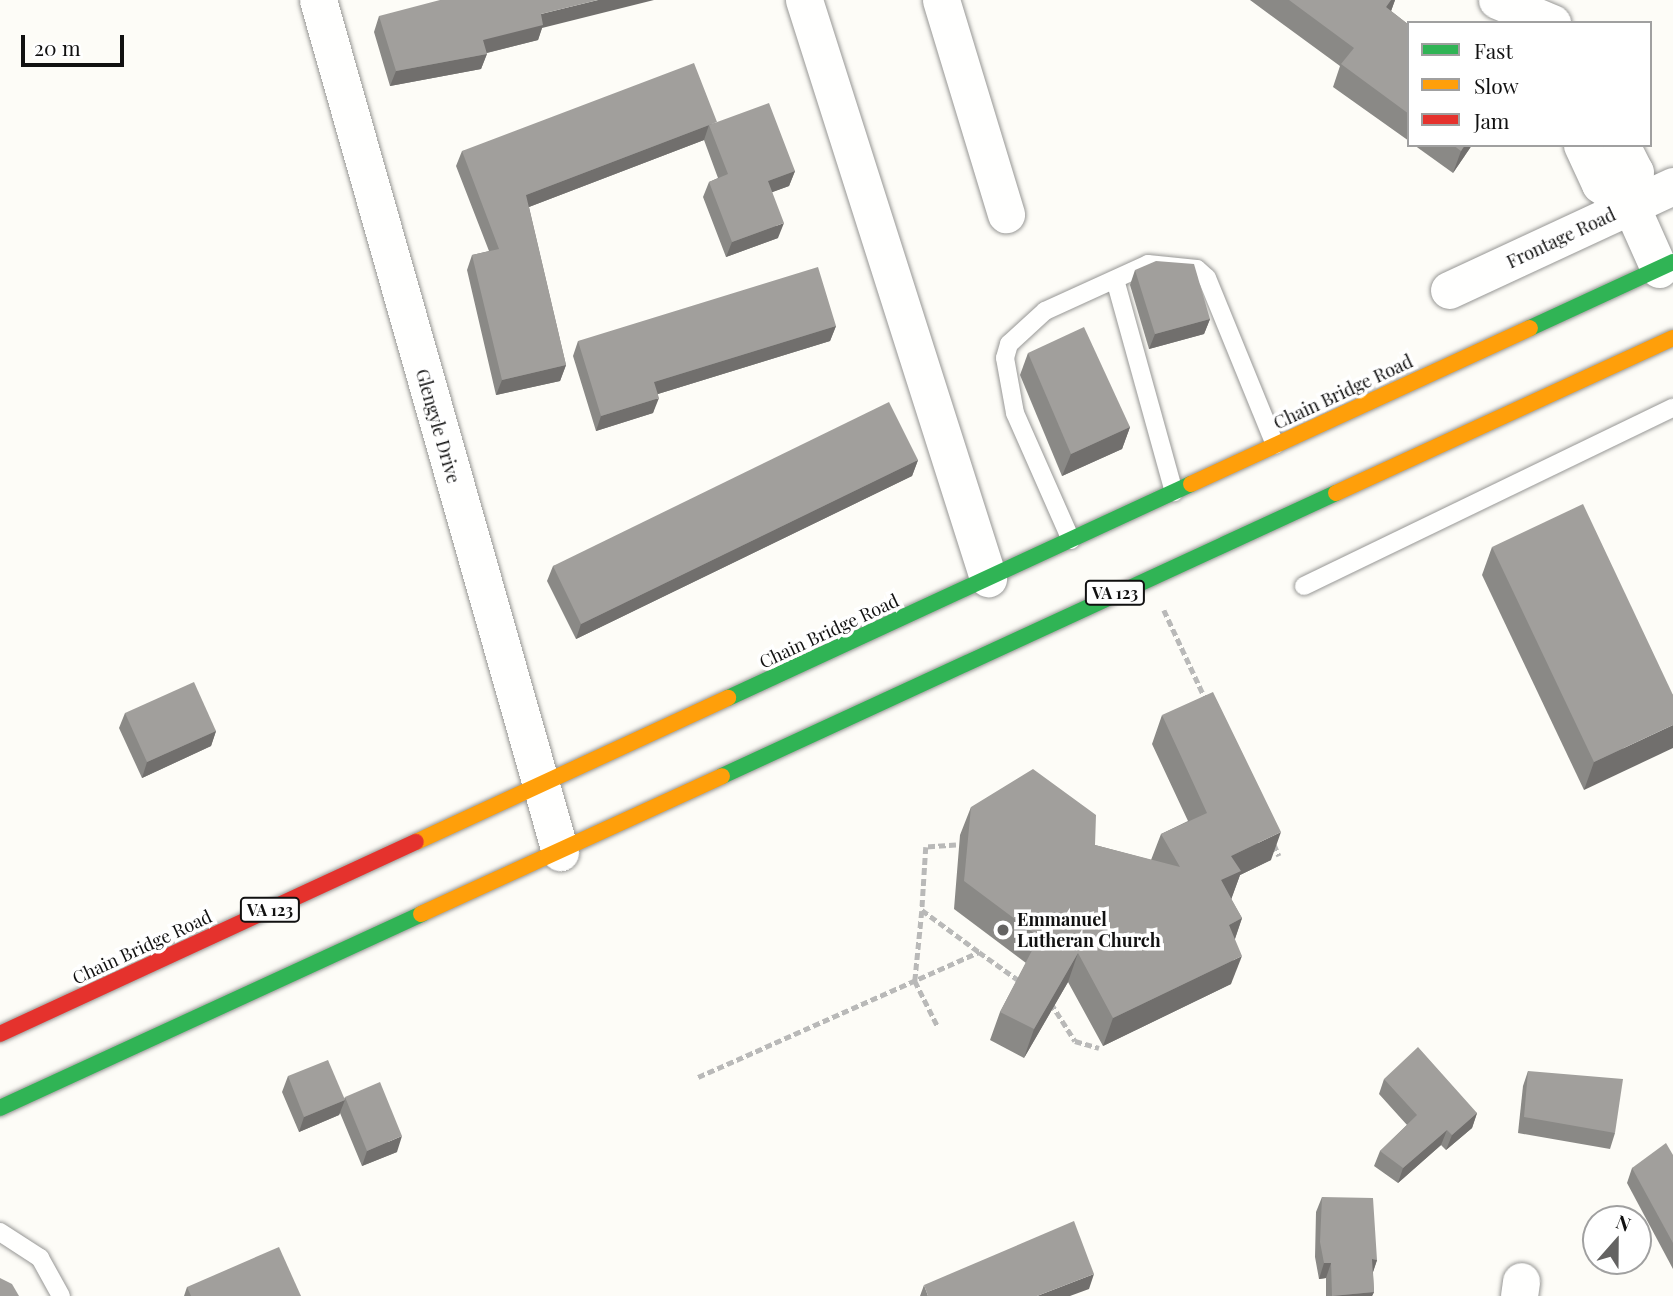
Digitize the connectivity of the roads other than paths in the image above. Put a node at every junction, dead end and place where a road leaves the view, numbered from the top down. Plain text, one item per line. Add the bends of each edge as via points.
1 (318, 0) edge
2 (804, 0) edge
3 (940, 0) edge
4 (1497, 0) edge
5 (1554, 17) edge
6 (1583, 147) edge
7 (1622, 147) edge
8 (1673, 187) edge
9 (1631, 206) junction
10 (1006, 214) dead end
11 (1666, 265) edge
12 (1116, 283) junction
13 (1449, 290) dead end
14 (1673, 338) edge
15 (1673, 408) edge
16 (1275, 445) junction
17 (1174, 492) junction
18 (1071, 540) junction
19 (988, 578) junction
20 (1304, 586) dead end
21 (539, 786) junction
22 (560, 852) junction
23 (0, 1034) edge
24 (0, 1108) edge
25 (0, 1232) edge
26 (61, 1296) edge

1 - 21 street, Glengyle Drive
2 - 19 street
3 - 10 street
4 - 5 street via 1523,16
6 - 9 street via 1600,184
7 - 9 street via 1635,172
8 - 9 street, Frontage Road
9 - 11 street
9 - 13 street, Frontage Road
11 - 16 main road, Chain Bridge Road / VA 123
12 - 16 lane via 1148,264 1186,264 1207,278
12 - 17 lane
12 - 18 lane via 1045,312 1009,344 1004,358 1015,413
14 - 22 main road, VA 123
15 - 20 lane
16 - 17 main road, Chain Bridge Road / VA 123
17 - 18 main road, Chain Bridge Road / VA 123
18 - 19 main road, Chain Bridge Road / VA 123
19 - 21 main road, Chain Bridge Road / VA 123
21 - 22 street, Glengyle Drive
21 - 23 main road, Chain Bridge Road / VA 123
22 - 24 main road, VA 123
25 - 26 lane via 40,1258

